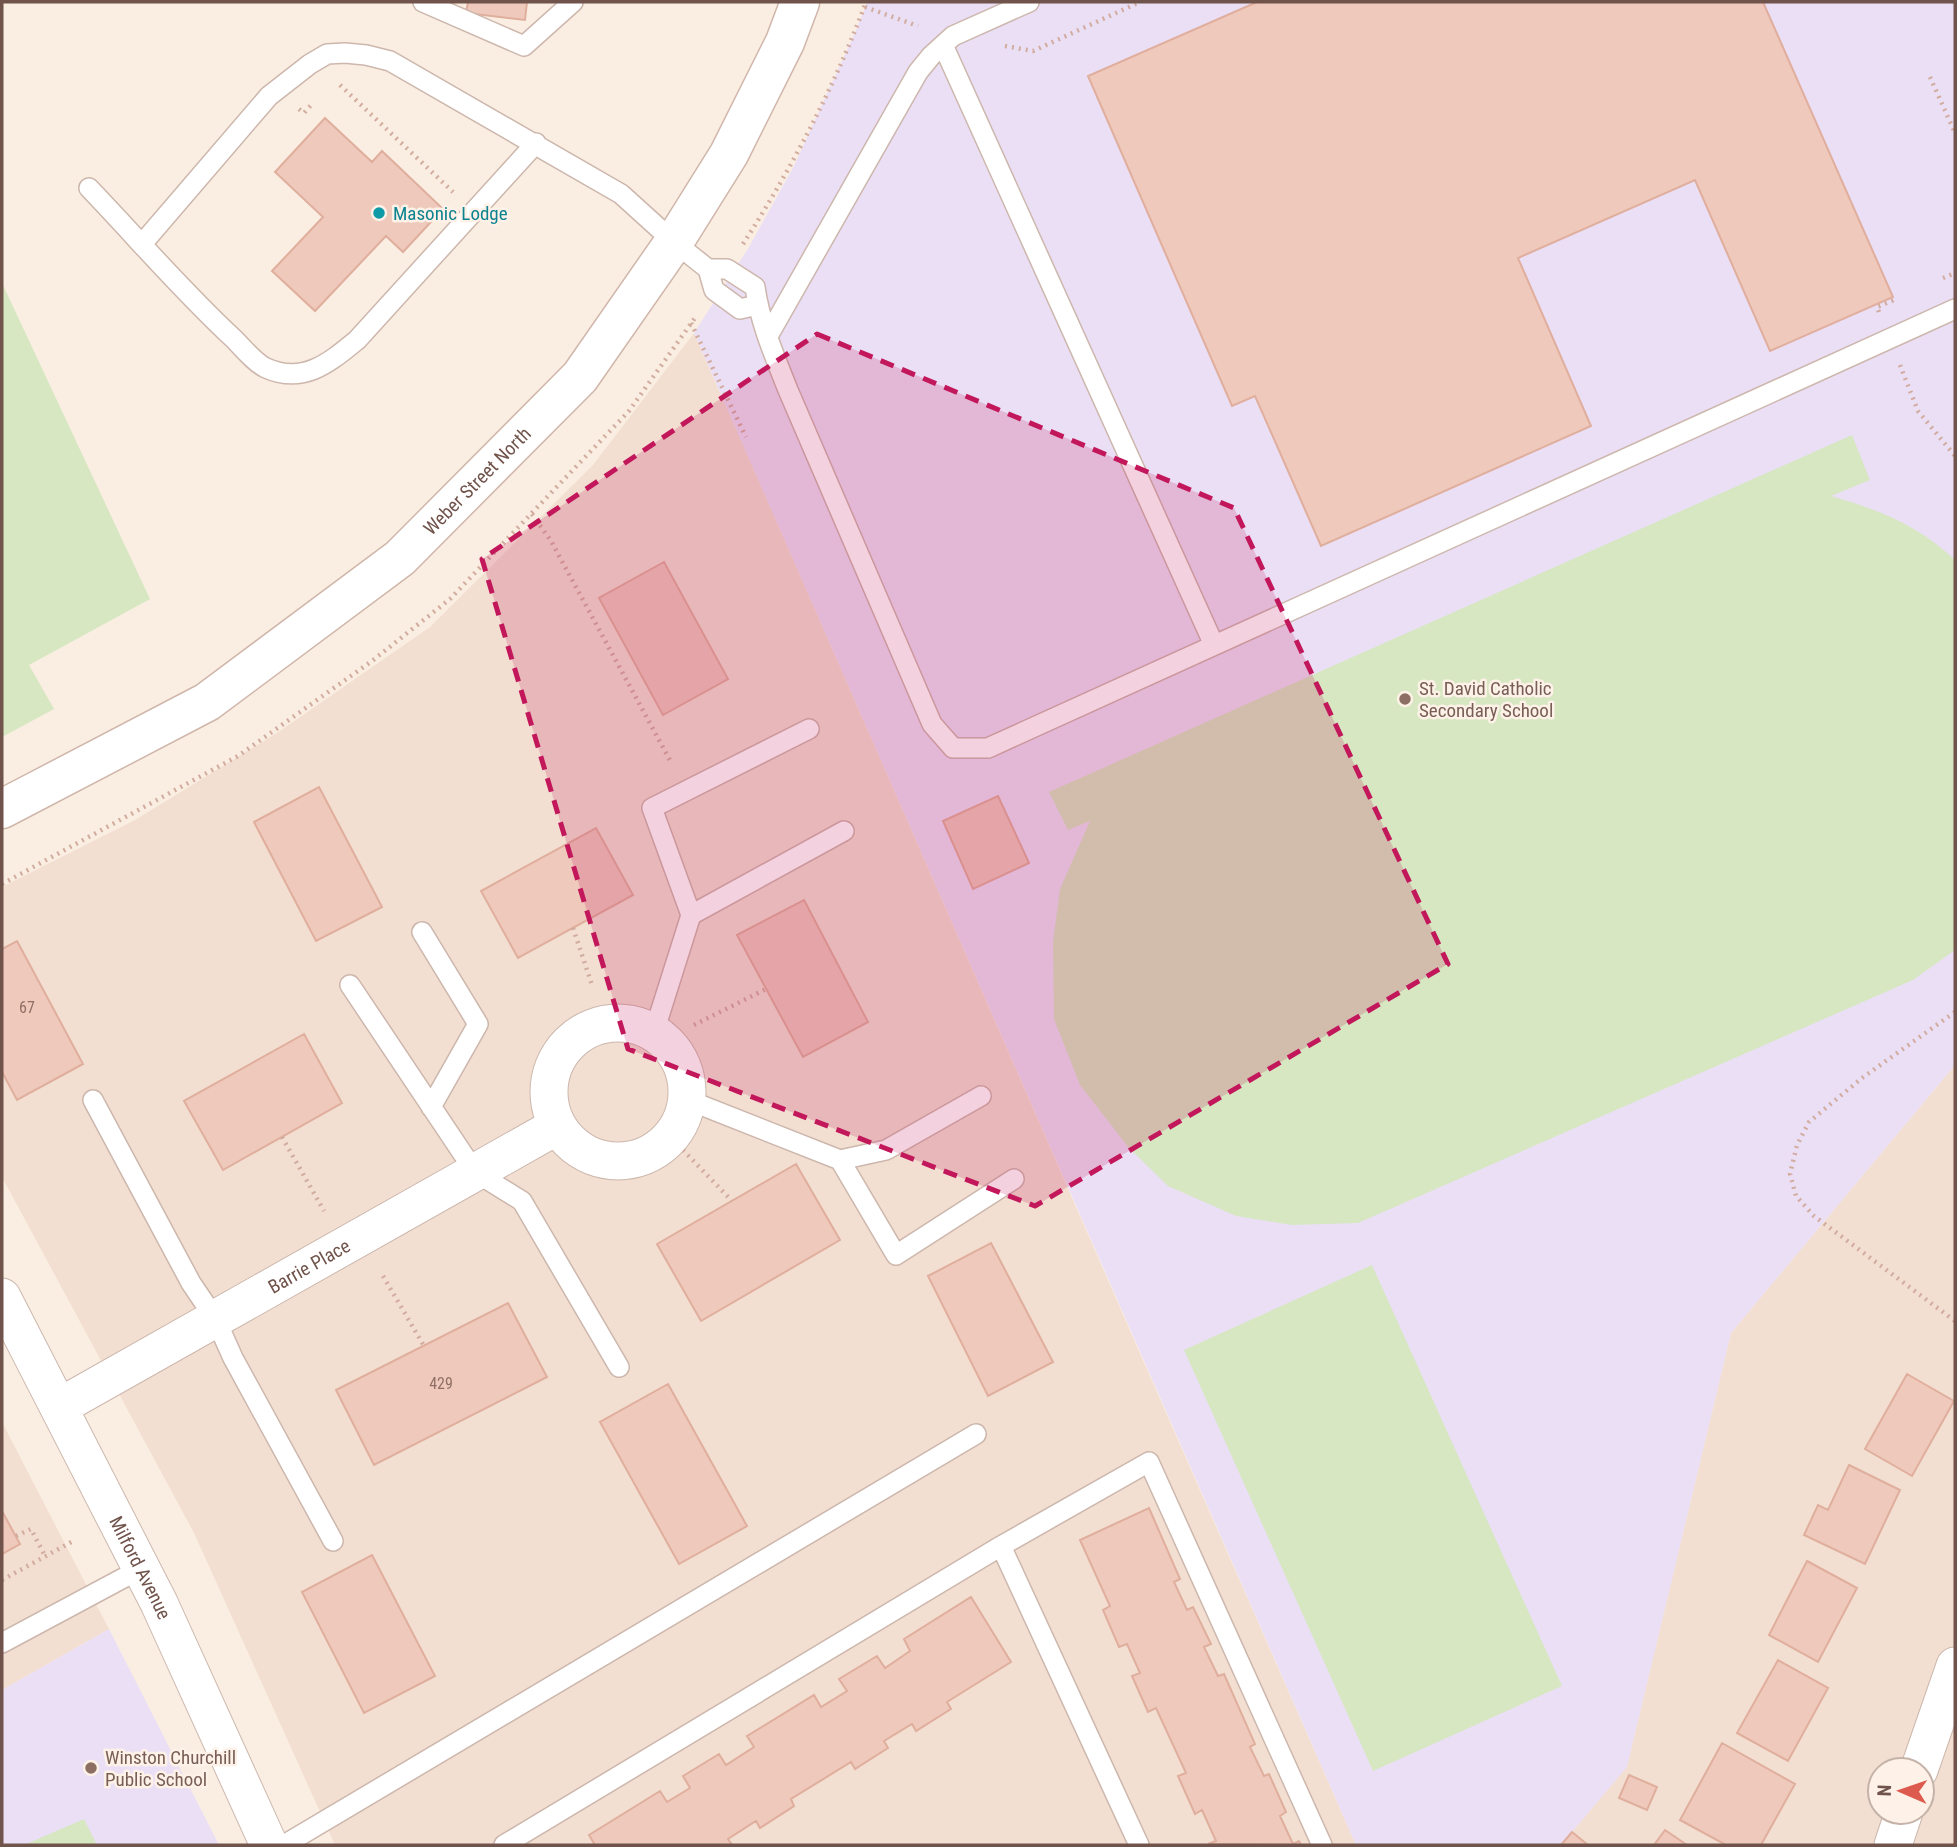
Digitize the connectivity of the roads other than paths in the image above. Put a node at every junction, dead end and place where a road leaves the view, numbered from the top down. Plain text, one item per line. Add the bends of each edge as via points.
1 (423, 2) edge
2 (573, 2) edge
3 (800, 2) edge
4 (1029, 2) edge
5 (943, 45) junction
6 (536, 143) junction
7 (89, 188) dead end
8 (674, 242) junction
9 (142, 244) junction
10 (1955, 309) edge
11 (768, 337) junction
12 (1214, 645) junction
13 (809, 729) dead end
14 (2, 809) edge
15 (844, 831) dead end
16 (691, 915) junction
17 (422, 932) dead end
18 (350, 985) dead end
19 (654, 1032) junction
20 (981, 1096) dead end
21 (93, 1100) dead end
22 (688, 1100) junction
23 (431, 1107) junction
24 (557, 1126) junction
25 (840, 1160) junction
26 (475, 1172) junction
27 (1014, 1179) dead end
28 (2, 1297) edge
29 (216, 1320) junction
30 (619, 1367) dead end
31 (59, 1407) junction
32 (976, 1434) dead end
33 (333, 1541) dead end
34 (1001, 1546) junction
35 (142, 1567) junction
36 (2, 1643) edge
37 (1955, 1666) edge
38 (1924, 1756) edge
39 (1899, 1826) edge
40 (532, 1838) edge
41 (269, 1845) edge
42 (284, 1845) edge
43 (504, 1845) edge
44 (1139, 1845) edge
45 (1322, 1845) edge
46 (1893, 1845) edge

1 - 2 lane via 524,46
3 - 8 main road, Weber Street North via 729,154
4 - 5 lane via 953,36
5 - 11 lane via 918,72
5 - 12 lane
6 - 8 lane via 621,194
6 - 9 lane via 390,61 327,54 268,96
6 - 9 lane via 357,340 309,372 265,368
7 - 9 lane
8 - 11 lane via 708,269 727,270 755,288
8 - 14 main road, Weber Street North via 580,377 400,558 207,702
10 - 12 lane
11 - 12 lane via 932,724 953,748 988,748
13 - 16 lane via 652,808
15 - 16 lane
16 - 19 lane
17 - 23 lane via 478,1024
18 - 23 lane
19 - 22 street via 677,1054 686,1076
19 - 24 street via 631,1023 602,1024 571,1042 556,1062 549,1085
20 - 25 lane via 886,1150
21 - 29 lane via 191,1283
22 - 24 street via 677,1129 656,1150 634,1160 593,1157 572,1144
22 - 25 lane
23 - 26 lane
24 - 26 street, Barrie Place
25 - 27 lane via 896,1255
26 - 29 street, Barrie Place
26 - 30 lane via 522,1201
28 - 31 street, Milford Avenue
29 - 31 street, Barrie Place
29 - 33 lane
31 - 35 street, Milford Avenue
32 - 42 lane
34 - 40 lane
34 - 44 lane
34 - 45 lane via 1149,1462
35 - 36 lane
35 - 41 street, Milford Avenue
37 - 38 street
39 - 46 street
40 - 43 lane

